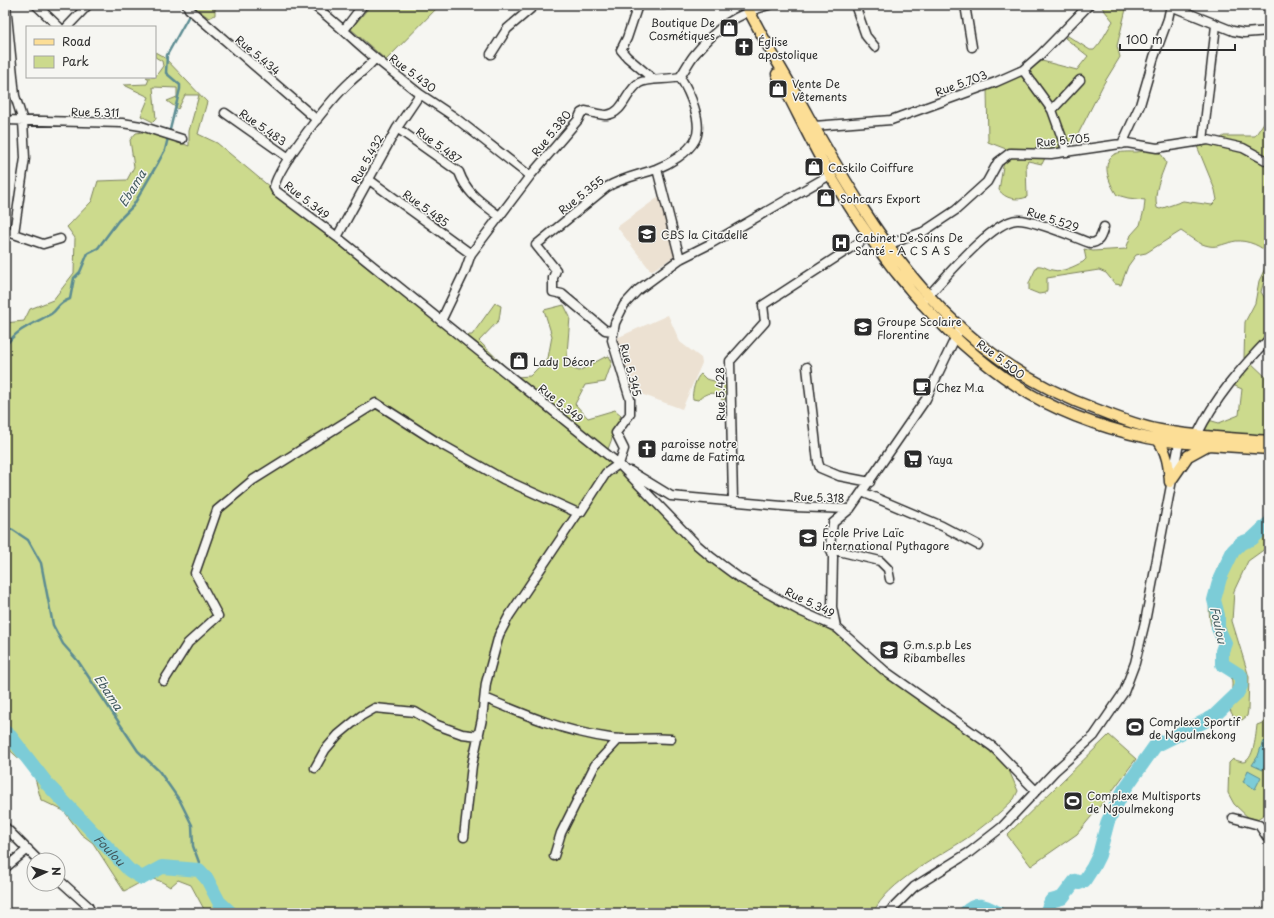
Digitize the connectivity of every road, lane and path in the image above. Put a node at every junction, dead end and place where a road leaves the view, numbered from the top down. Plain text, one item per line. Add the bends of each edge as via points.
1 (6, 5) edge
2 (36, 5) edge
3 (88, 5) edge
4 (313, 5) edge
5 (363, 5) edge
6 (535, 5) edge
7 (638, 5) edge
8 (644, 5) edge
9 (664, 5) edge
10 (768, 5) edge
11 (855, 5) edge
12 (965, 5) edge
13 (1089, 5) edge
14 (1170, 6) edge
15 (189, 8) edge
16 (745, 8) edge
17 (1216, 25) junction
18 (58, 26) edge
19 (69, 26) edge
20 (344, 30) junction
21 (1269, 31) edge
22 (972, 46) dead end
23 (875, 47) dead end
24 (491, 54) dead end
25 (375, 58) junction
26 (1022, 70) junction
27 (680, 77) junction
28 (653, 80) junction
29 (1080, 80) dead end
30 (420, 94) junction
31 (1052, 110) junction
32 (225, 113) dead end
33 (5, 120) edge
34 (317, 120) junction
35 (24, 121) junction
36 (814, 126) junction
37 (397, 128) junction
38 (182, 139) dead end
39 (1203, 141) junction
40 (1122, 144) junction
41 (1067, 152) junction
42 (289, 158) junction
43 (1269, 162) edge
44 (657, 168) junction
45 (830, 175) junction
46 (530, 176) junction
47 (368, 179) junction
48 (274, 187) joint
49 (499, 216) junction
50 (1104, 227) dead end
51 (5, 230) edge
52 (14, 233) junction
53 (869, 236) junction
54 (337, 237) junction
55 (60, 239) dead end
56 (887, 245) junction
57 (471, 254) junction
58 (680, 259) junction
59 (925, 300) junction
60 (441, 321) junction
61 (613, 331) junction
62 (958, 333) junction
63 (1269, 339) edge
64 (807, 367) dead end
65 (1197, 435) junction
66 (1180, 438) junction
67 (1158, 440) junction
68 (1210, 441) junction
69 (1269, 442) edge
70 (1269, 449) edge
71 (619, 464) junction
72 (870, 482) junction
73 (1170, 482) junction
74 (862, 492) junction
75 (733, 502) junction
76 (850, 509) junction
77 (578, 513) junction
78 (978, 545) dead end
79 (830, 549) junction
80 (890, 579) dead end
81 (836, 627) junction
82 (164, 681) dead end
83 (485, 698) junction
84 (479, 736) junction
85 (618, 739) junction
86 (671, 739) dead end
87 (315, 768) dead end
88 (1036, 791) junction
89 (1233, 818) dead end
90 (5, 827) edge
91 (464, 837) dead end
92 (1269, 840) edge
93 (28, 849) junction
94 (31, 852) edge
95 (554, 856) dead end
96 (5, 868) edge
97 (66, 886) edge
98 (91, 913) edge
99 (888, 913) edge

1 - 35 street via 16,96
2 - 18 street
3 - 19 street
4 - 20 street
5 - 20 street
6 - 24 street via 507,29
7 - 28 street via 628,38 621,50
8 - 9 street
10 - 16 street
11 - 23 street via 866,36
12 - 22 street
13 - 26 street, Rue 5.703
14 - 17 street
14 - 40 street via 1140,105
15 - 34 street, Rue 5.434
16 - 27 street via 721,27 694,55
16 - 36 main road, Rue 5.500
16 - 45 main road, Rue 5.500
17 - 21 street via 1244,32
17 - 39 street
20 - 25 street via 353,41
25 - 30 street, Rue 5.430
25 - 34 street, Rue 5.430 via 330,103
26 - 31 street
26 - 36 street, Rue 5.703 via 891,120
27 - 28 street, Rue 5.380
27 - 44 street, Rue 5.355 via 693,100 696,140 677,158
28 - 46 street, Rue 5.380 via 640,82 615,112 607,115 581,113 578,120
29 - 31 street
30 - 37 street, Rue 5.432
30 - 46 street, Rue 5.430 via 453,116
31 - 41 street
32 - 42 street, Rue 5.483
33 - 35 street, Rue 5.311
34 - 42 street, Rue 5.430
35 - 38 street, Rue 5.311 via 122,123
35 - 52 street via 25,158
36 - 56 main road, Rue 5.500 via 838,171
37 - 47 street, Rue 5.432
37 - 49 street, Rue 5.487 via 459,172 470,193
39 - 40 street, Rue 5.705 via 1157,148
39 - 43 street, Rue 5.705 via 1233,144
40 - 41 street, Rue 5.705
41 - 56 street, Rue 5.705 via 1010,153 998,162 987,182 956,210 928,230
42 - 48 street, Rue 5.430
44 - 58 street
44 - 61 street, Rue 5.355 via 617,181 607,187 536,245 556,270 553,292 562,294 605,330
45 - 53 main road, Rue 5.500
45 - 58 street, Rue 5.345
46 - 49 street, Rue 5.380
47 - 54 street, Rue 5.432
47 - 57 street, Rue 5.485
48 - 54 street, Rue 5.349
49 - 57 street, Rue 5.380
50 - 59 street, Rue 5.529 via 1100,240 1090,243 1028,222 1011,221 998,228 976,247
51 - 52 street
52 - 55 street via 43,244
53 - 59 main road, Rue 5.500
53 - 75 street, Rue 5.428 via 763,305 765,322 730,361
54 - 60 street, Rue 5.349
56 - 59 main road, Rue 5.500
57 - 60 street, Rue 5.380
58 - 61 street, Rue 5.345 via 638,290 624,305
59 - 62 main road, Rue 5.500
60 - 71 street, Rue 5.349
61 - 71 street, Rue 5.345 via 612,340 630,399 630,414 616,433 624,449
62 - 66 main road, Rue 5.500 via 1025,377 1055,392
62 - 67 main road, Rue 5.500 via 995,371 1049,404 1110,428
62 - 72 street, Rue 5.318 via 926,399
63 - 65 street via 1229,385 1205,418
64 - 72 street via 820,468 839,476
65 - 66 main road, Rue 5.500
65 - 68 main road, Rue 5.500
66 - 67 main road, Rue 5.500
66 - 68 main road, Rue 5.500
66 - 73 street
67 - 73 main road via 1167,457
68 - 69 main road
68 - 70 main road
68 - 73 main road via 1188,456
71 - 75 street, Rue 5.318 via 671,496
71 - 77 street via 606,473
71 - 81 street, Rue 5.349 via 696,544 738,577 800,611
72 - 74 street, Rue 5.318
73 - 88 street via 1145,622 1135,663 1124,692 1094,736
74 - 76 street, Rue 5.318
74 - 78 street via 942,526
75 - 76 street, Rue 5.318
76 - 79 street via 833,523
77 - 82 street via 503,479 437,442 376,403 253,480 217,510 195,573 218,616 188,643
77 - 83 street via 499,635 486,683
79 - 80 street via 880,561 888,569
79 - 81 street via 833,557 832,607
81 - 88 street, Rue 5.349 via 885,671 993,747
83 - 84 street
83 - 85 street via 561,727
84 - 87 street via 462,734 437,725 415,712 375,708 338,735 325,750
84 - 91 street via 472,765
85 - 86 street
85 - 95 street via 596,765 561,833
88 - 99 street via 1002,827 970,852 914,887
89 - 92 street via 1259,825
90 - 93 street
93 - 94 street
93 - 96 street
97 - 98 street via 88,906

